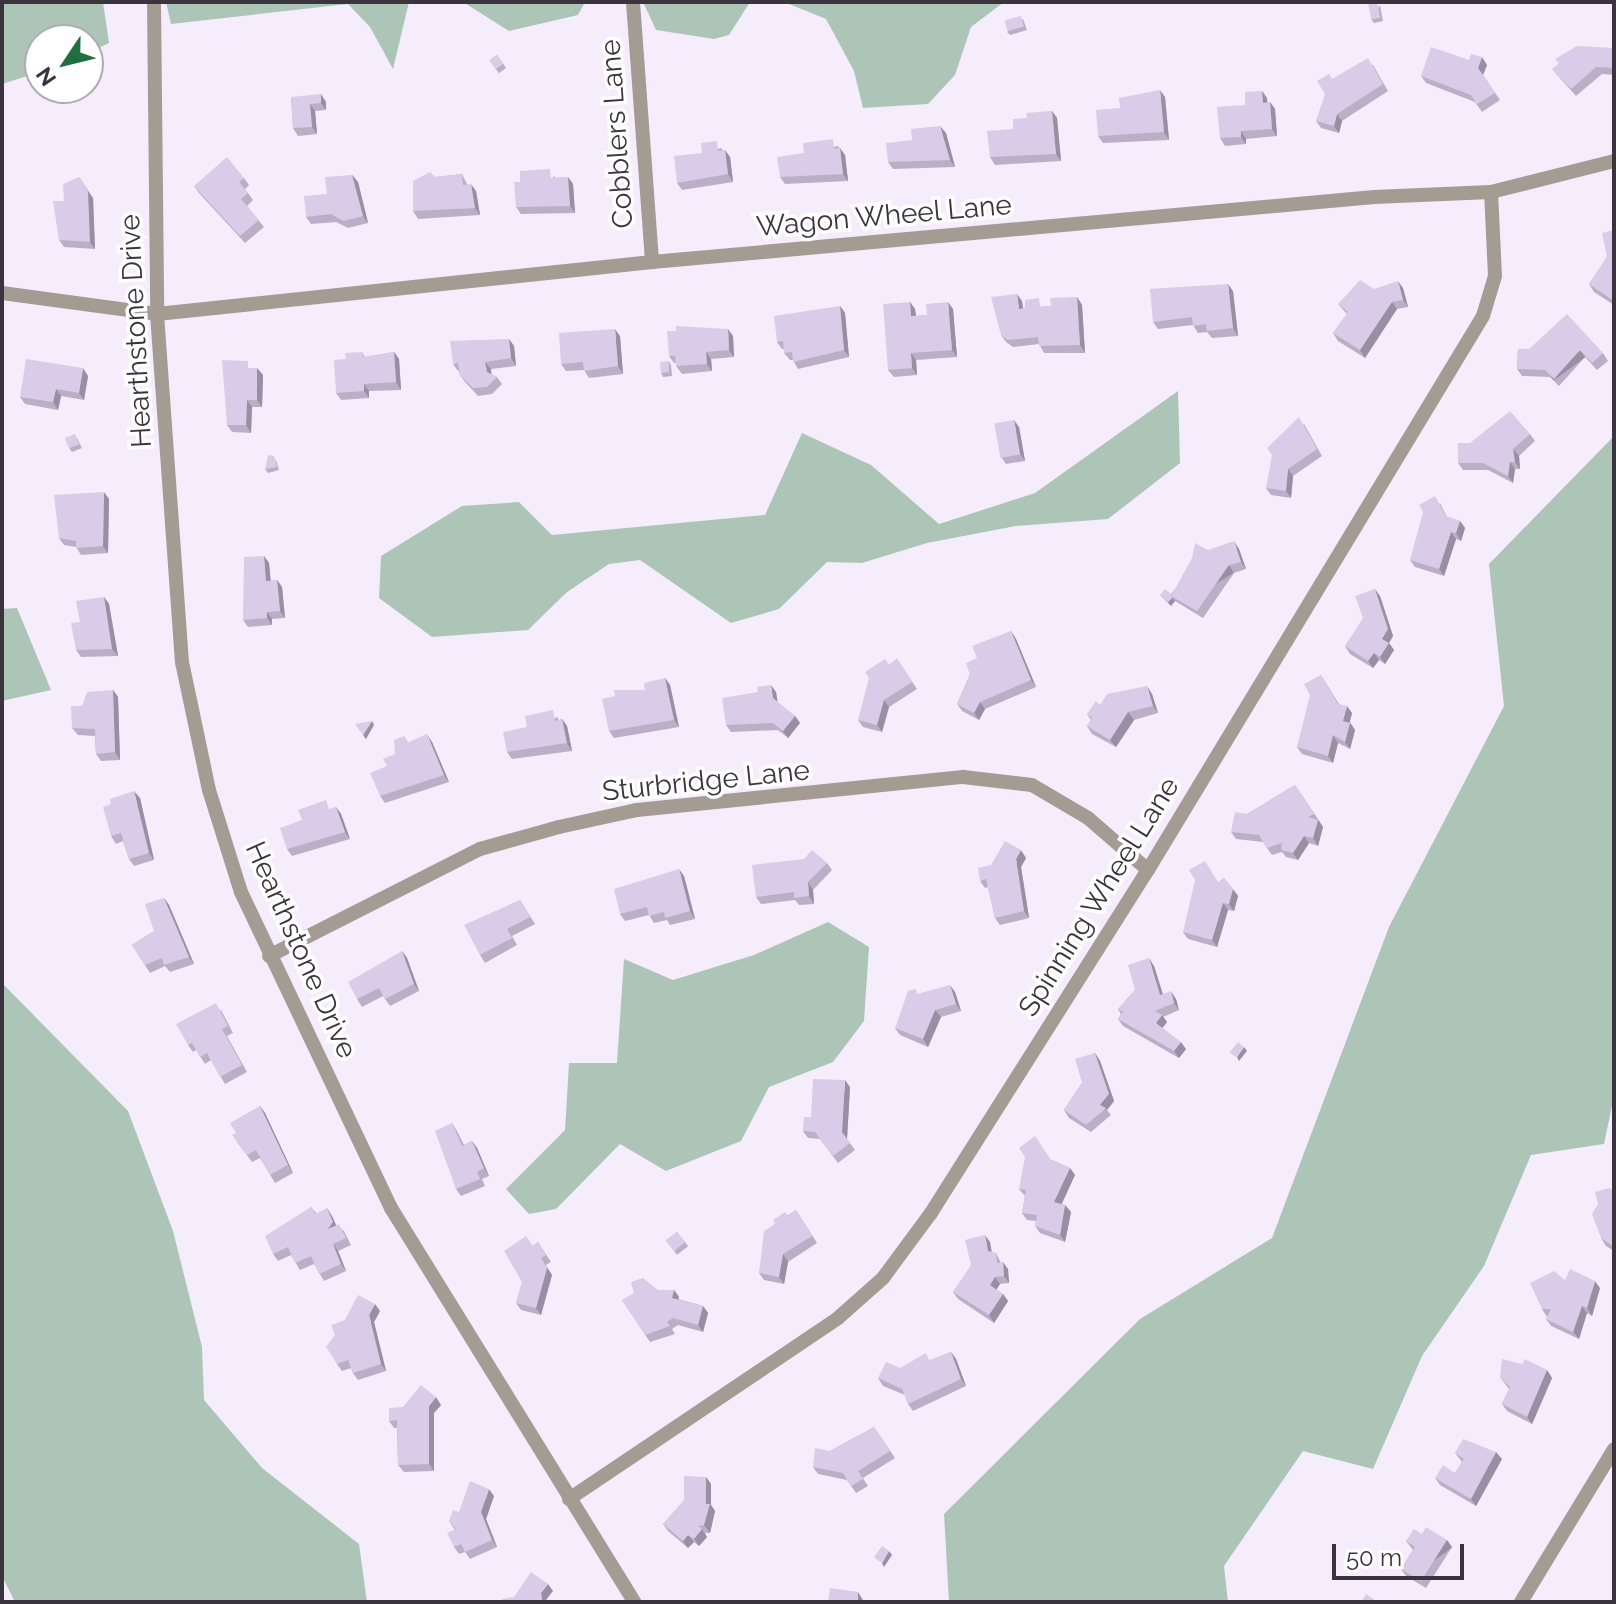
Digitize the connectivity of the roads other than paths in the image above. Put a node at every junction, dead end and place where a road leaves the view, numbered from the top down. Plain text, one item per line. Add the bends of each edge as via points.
1 (154, 2) edge
2 (633, 2) edge
3 (1614, 161) edge
4 (1491, 192) junction
5 (652, 262) junction
6 (2, 293) edge
7 (157, 314) junction
8 (1148, 870) junction
9 (269, 956) junction
10 (1614, 1449) edge
11 (569, 1499) junction
12 (634, 1602) edge
13 (1521, 1602) edge

1 - 7 street, Hearthstone Drive
2 - 5 street, Cobblers Lane
3 - 4 street, Wagon Wheel Lane
4 - 5 street, Wagon Wheel Lane via 1374,197
4 - 8 street, Spinning Wheel Lane via 1495,276 1483,316
5 - 7 street, Wagon Wheel Lane
6 - 7 street, Wagon Wheel Lane
7 - 9 street, Hearthstone Drive via 182,662 209,790 241,892
8 - 9 street, Sturbridge Lane via 1088,818 1032,785 963,777 637,810 559,827 480,849
8 - 11 street, Spinning Wheel Lane via 931,1213 883,1278 767,1370
9 - 11 street, Hearthstone Drive via 391,1208
10 - 13 street
11 - 12 street, Hearthstone Drive

